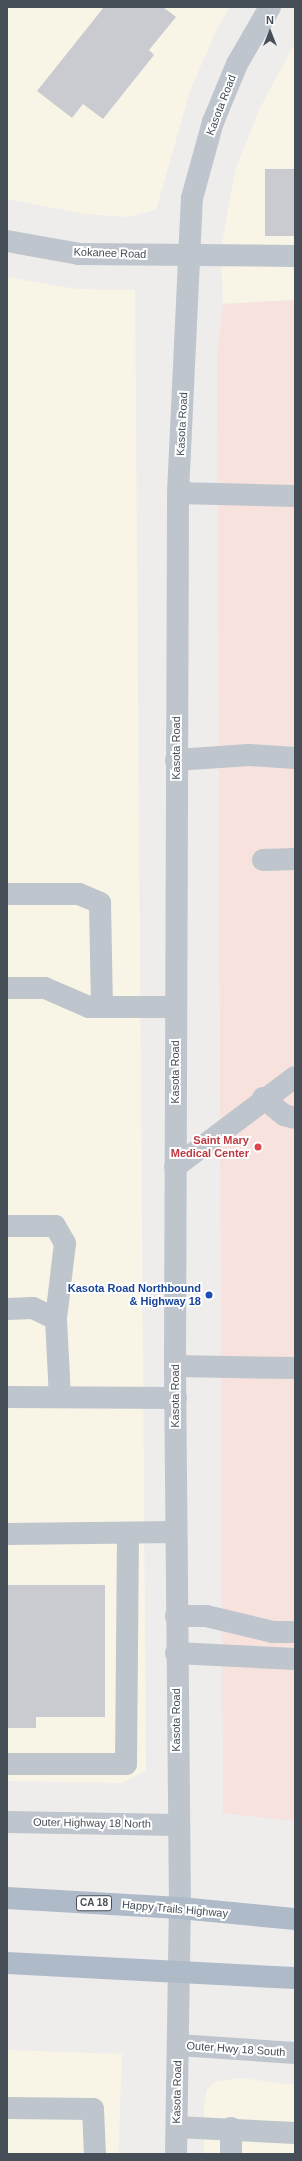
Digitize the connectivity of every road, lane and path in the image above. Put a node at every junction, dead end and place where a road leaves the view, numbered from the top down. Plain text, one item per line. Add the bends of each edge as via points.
1 (270, 7) edge
2 (7, 241) edge
3 (190, 255) junction
4 (295, 256) edge
5 (178, 493) junction
6 (295, 496) edge
7 (295, 758) edge
8 (176, 760) junction
9 (295, 859) edge
10 (263, 860) dead end
11 (7, 894) edge
12 (7, 988) edge
13 (102, 1007) junction
14 (176, 1007) junction
15 (295, 1077) edge
16 (263, 1098) junction
17 (295, 1118) edge
18 (175, 1167) junction
19 (7, 1226) edge
20 (7, 1309) edge
21 (56, 1318) junction
22 (175, 1366) junction
23 (295, 1368) edge
24 (7, 1397) edge
25 (60, 1397) junction
26 (176, 1398) junction
27 (176, 1532) junction
28 (128, 1533) junction
29 (7, 1534) edge
30 (176, 1616) junction
31 (295, 1632) edge
32 (176, 1653) junction
33 (295, 1659) edge
34 (7, 1764) edge
35 (7, 1822) edge
36 (177, 1825) junction
37 (7, 1898) edge
38 (180, 1908) junction
39 (295, 1920) edge
40 (7, 1962) edge
41 (179, 1970) junction
42 (295, 1978) edge
43 (178, 2045) junction
44 (295, 2053) edge
45 (7, 2108) edge
46 (177, 2127) junction
47 (231, 2128) junction
48 (295, 2133) edge
49 (95, 2154) edge
50 (176, 2154) edge
51 (231, 2154) edge

1 - 3 street, Kasota Road via 237,64 212,122 192,198
2 - 3 street, Kokanee Road via 79,254
3 - 4 street, Kokanee Road
3 - 5 street, Kasota Road
5 - 6 street
5 - 8 street, Kasota Road
7 - 8 street via 249,755
8 - 14 street, Kasota Road
9 - 10 street
11 - 13 street via 79,894 100,903
12 - 13 street via 45,988 88,1007
13 - 14 street
14 - 18 street, Kasota Road
15 - 16 street
16 - 17 street via 284,1115
16 - 18 street
18 - 22 street, Kasota Road
19 - 21 street via 55,1226 65,1243
20 - 21 street via 33,1308
21 - 25 street
22 - 23 street
22 - 26 street, Kasota Road
24 - 25 street
25 - 26 street
26 - 27 street, Kasota Road
27 - 28 street
27 - 30 street, Kasota Road
28 - 29 street
28 - 34 street via 126,1764
30 - 31 street via 206,1616 273,1632
30 - 32 street, Kasota Road
32 - 33 street
32 - 36 street, Kasota Road
35 - 36 street, Outer Highway 18 North
36 - 38 street, Kasota Road
37 - 38 main road, Happy Trails Highway / CA 18
38 - 39 main road, Happy Trails Highway / CA 18
38 - 41 street, Kasota Road
40 - 41 main road
41 - 42 main road
41 - 43 street, Kasota Road
43 - 44 street, Outer Hwy 18 South
43 - 46 street, Kasota Road
45 - 49 street via 93,2109
46 - 47 street
46 - 50 street, Kasota Road
47 - 48 street
47 - 51 street

